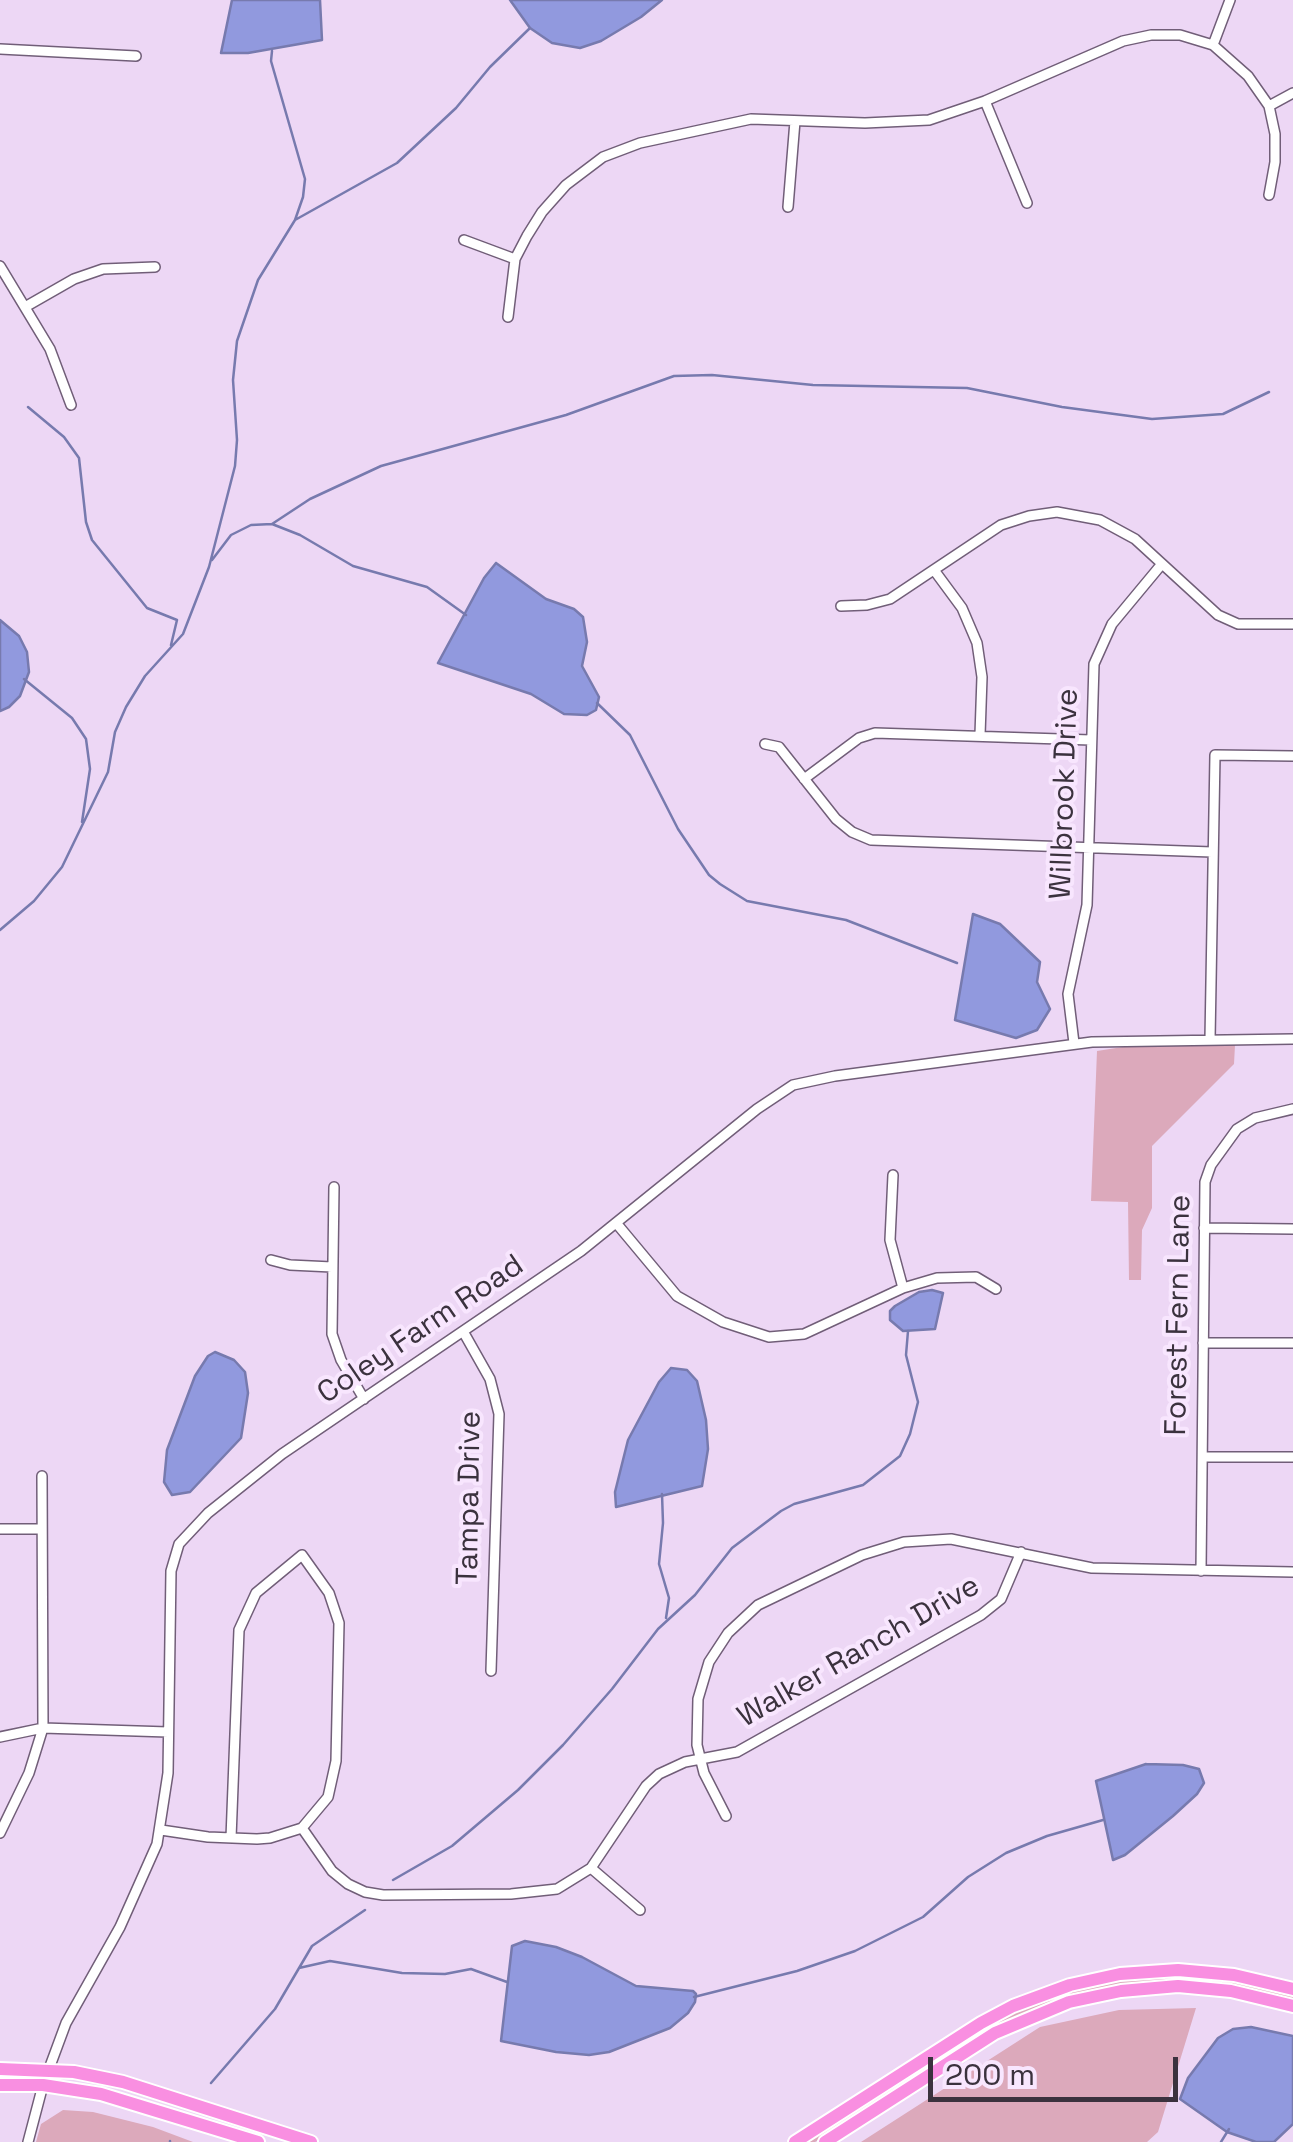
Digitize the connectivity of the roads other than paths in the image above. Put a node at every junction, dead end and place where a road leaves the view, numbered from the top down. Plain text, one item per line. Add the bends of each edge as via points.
1 (1230, 0) edge
2 (1212, 45) junction
3 (0, 49) edge
4 (136, 56) dead end
5 (1293, 94) edge
6 (985, 101) junction
7 (1269, 106) junction
8 (795, 122) junction
9 (1268, 195) dead end
10 (1028, 202) dead end
11 (788, 207) dead end
12 (464, 240) dead end
13 (515, 259) junction
14 (0, 266) edge
15 (154, 267) dead end
16 (25, 307) junction
17 (508, 317) dead end
18 (71, 405) dead end
19 (1161, 565) junction
20 (934, 570) junction
21 (842, 606) dead end
22 (1293, 624) edge
23 (980, 735) junction
24 (1091, 740) junction
25 (764, 744) dead end
26 (1293, 756) edge
27 (804, 778) junction
28 (1089, 850) junction
29 (1212, 852) junction
30 (1210, 1039) junction
31 (1293, 1039) edge
32 (1074, 1044) junction
33 (1293, 1108) edge
34 (893, 1175) dead end
35 (334, 1187) dead end
36 (616, 1224) junction
37 (1204, 1228) junction
38 (1293, 1228) edge
39 (271, 1260) dead end
40 (332, 1267) junction
41 (903, 1288) junction
42 (996, 1288) dead end
43 (464, 1333) junction
44 (1203, 1343) junction
45 (1293, 1343) edge
46 (364, 1399) junction
47 (1203, 1457) junction
48 (1293, 1457) edge
49 (42, 1476) dead end
50 (42, 1529) junction
51 (0, 1530) edge
52 (1021, 1552) junction
53 (1201, 1571) junction
54 (1293, 1572) edge
55 (491, 1672) dead end
56 (43, 1728) junction
57 (168, 1732) junction
58 (0, 1737) edge
59 (700, 1759) junction
60 (726, 1816) dead end
61 (302, 1828) junction
62 (161, 1830) junction
63 (0, 1833) edge
64 (230, 1838) junction
65 (590, 1868) junction
66 (640, 1910) dead end
67 (1293, 1989) edge
68 (1293, 2006) edge
69 (0, 2069) edge
70 (48, 2070) junction
71 (0, 2085) edge
72 (43, 2085) junction
73 (28, 2142) edge
74 (258, 2142) edge
75 (311, 2142) edge
76 (795, 2142) edge
77 (825, 2142) edge

1 - 2 street
2 - 6 street via 1180,35 1122,40
2 - 7 street via 1248,76
3 - 4 street
5 - 7 street
6 - 8 street via 929,120
6 - 10 street
7 - 9 street via 1275,162
8 - 11 street
8 - 13 street via 706,126 603,157 542,212
12 - 13 street
13 - 17 street
14 - 16 street
15 - 16 street via 88,274
16 - 18 street via 50,348
19 - 20 street via 1100,520 1056,512 1001,525
19 - 22 street via 1218,615 1238,624
19 - 24 street, Willbrook Drive via 1112,624 1094,664
20 - 21 street via 890,599
20 - 23 street via 978,642
23 - 24 street
23 - 27 street via 875,732
24 - 28 street, Willbrook Drive
25 - 27 street via 780,747
26 - 29 street via 1216,755
27 - 28 street via 836,818 871,840
28 - 29 street
28 - 32 street, Willbrook Drive via 1086,919 1068,994
29 - 30 street
30 - 31 street, Coley Farm Road
30 - 32 street, Coley Farm Road
32 - 36 street, Coley Farm Road via 793,1085
33 - 37 street, Forest Fern Lane via 1255,1118 1223,1145 1205,1182
34 - 41 street via 890,1240
35 - 40 street
36 - 41 street via 686,1303 763,1336 804,1334
36 - 43 street, Coley Farm Road
37 - 38 street
37 - 44 street, Forest Fern Lane
39 - 40 street
40 - 46 street via 334,1343
41 - 42 street via 965,1276
43 - 46 street, Coley Farm Road
43 - 55 street, Tampa Drive via 490,1379 499,1414
44 - 45 street
44 - 47 street, Forest Fern Lane
46 - 57 street, Coley Farm Road via 248,1480 180,1544 169,1585
47 - 48 street
47 - 53 street, Forest Fern Lane
49 - 50 street
50 - 51 street
50 - 56 street
52 - 53 street via 1092,1568
52 - 59 street, Walker Ranch Drive via 1000,1599 980,1614 747,1747
52 - 59 street via 963,1540 904,1542 758,1605 728,1633 705,1671 695,1722
53 - 54 street
56 - 57 street
56 - 58 street
56 - 63 street
57 - 62 street, Coley Farm Road
59 - 60 street
59 - 65 street, Walker Ranch Drive via 652,1779
61 - 64 street via 270,1838
61 - 64 street via 324,1804 335,1776 340,1635 329,1593 302,1555 263,1585 239,1630
61 - 65 street, Walker Ranch Drive via 341,1880 374,1894 540,1892 566,1886
62 - 64 street
62 - 70 street, Coley Farm Road via 136,1896 66,2023
65 - 66 street
67 - 76 highway via 1178,1970 1070,1985 981,2022
68 - 77 highway via 1231,1990 1178,1986 1069,2002 996,2032
69 - 70 highway
70 - 72 street, Coley Farm Road
70 - 75 highway via 123,2082
71 - 72 highway
72 - 73 street, Coley Farm Road
72 - 74 highway via 118,2098

